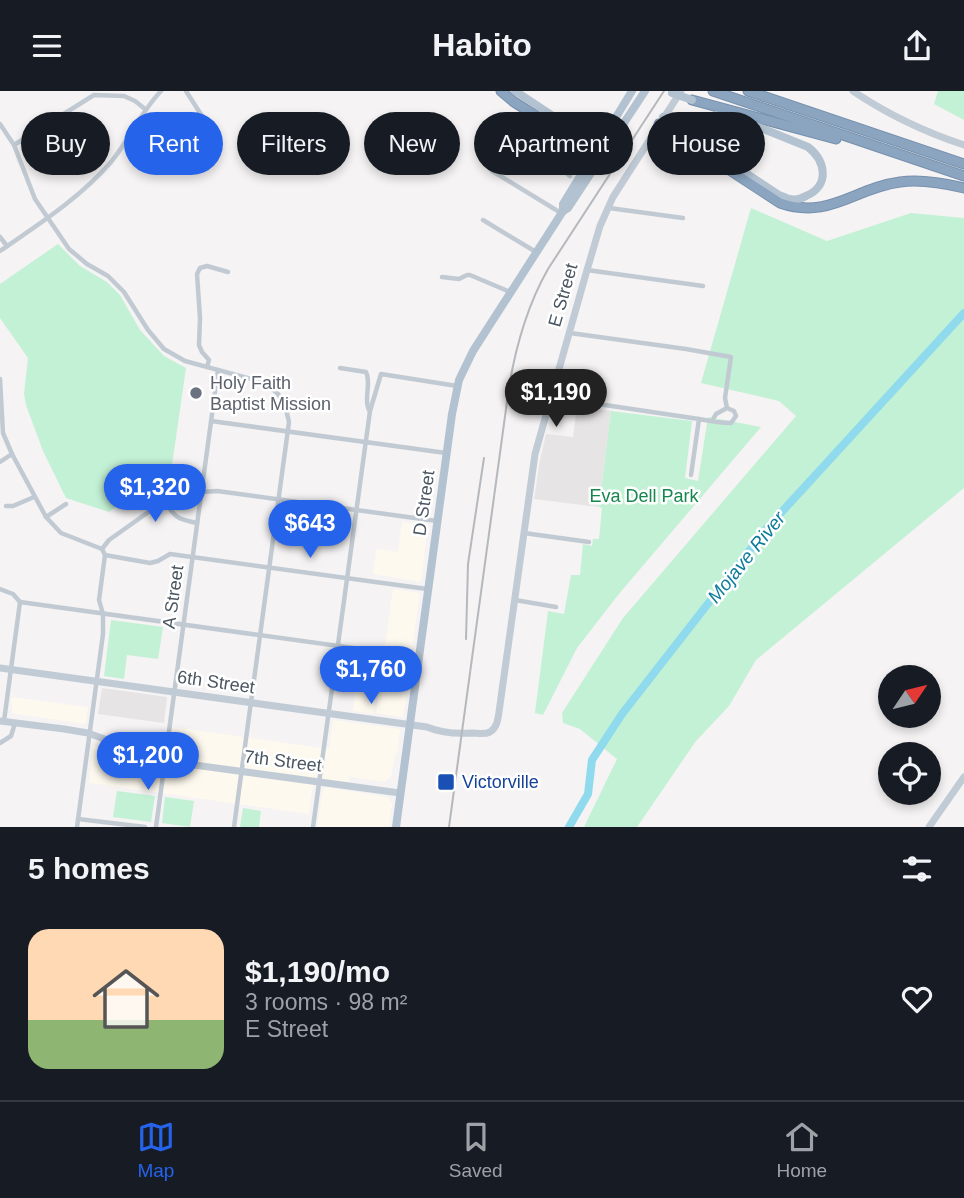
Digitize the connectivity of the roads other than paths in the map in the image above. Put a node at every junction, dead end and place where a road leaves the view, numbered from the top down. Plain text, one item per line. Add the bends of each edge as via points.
1 (161, 91) edge
2 (186, 91) edge
3 (501, 91) edge
4 (515, 91) edge
5 (632, 91) edge
6 (645, 91) edge
7 (666, 91) edge
8 (681, 91) edge
9 (713, 91) edge
10 (748, 91) edge
11 (853, 91) edge
12 (102, 93) edge
13 (111, 93) edge
14 (696, 101) junction
15 (145, 109) junction
16 (143, 112) edge
17 (199, 112) edge
18 (532, 112) edge
19 (545, 112) edge
20 (621, 112) edge
21 (629, 112) edge
22 (667, 112) edge
23 (723, 112) edge
24 (0, 124) edge
25 (765, 129) edge
26 (647, 143) edge
27 (124, 144) edge
28 (15, 145) junction
29 (964, 145) edge
30 (922, 162) junction
31 (964, 163) edge
32 (499, 175) edge
33 (583, 175) edge
34 (740, 175) edge
35 (749, 175) edge
36 (964, 176) edge
37 (964, 188) edge
38 (608, 208) junction
39 (562, 212) junction
40 (47, 218) junction
41 (683, 218) dead end
42 (483, 220) dead end
43 (0, 237) edge
44 (7, 246) junction
45 (0, 251) edge
46 (537, 253) junction
47 (587, 270) junction
48 (228, 271) dead end
49 (442, 277) dead end
50 (704, 286) dead end
51 (511, 292) junction
52 (569, 333) junction
53 (207, 367) junction
54 (340, 368) dead end
55 (218, 370) junction
56 (0, 379) edge
57 (458, 386) junction
58 (550, 397) junction
59 (727, 408) junction
60 (370, 411) junction
61 (699, 419) junction
62 (211, 421) junction
63 (712, 421) junction
64 (288, 432) junction
65 (365, 443) junction
66 (447, 453) junction
67 (12, 454) junction
68 (0, 462) edge
69 (691, 475) dead end
70 (201, 492) junction
71 (34, 497) junction
72 (279, 499) junction
73 (164, 502) junction
74 (66, 504) dead end
75 (6, 506) dead end
76 (356, 510) junction
77 (46, 517) junction
78 (438, 521) junction
79 (197, 523) junction
80 (523, 533) junction
81 (589, 541) dead end
82 (102, 549) junction
83 (105, 555) junction
84 (192, 557) junction
85 (270, 567) junction
86 (347, 577) junction
87 (0, 589) edge
88 (428, 590) junction
89 (514, 600) junction
90 (20, 602) junction
91 (556, 607) dead end
92 (103, 614) junction
93 (183, 625) junction
94 (260, 635) junction
95 (338, 646) junction
96 (419, 657) junction
97 (0, 668) edge
98 (10, 670) junction
99 (97, 681) junction
100 (174, 692) junction
101 (251, 703) junction
102 (329, 714) junction
103 (2, 721) edge
104 (15, 722) junction
105 (410, 725) junction
106 (491, 732) joint
107 (89, 733) junction
108 (0, 743) edge
109 (165, 761) junction
110 (242, 772) junction
111 (964, 777) edge
112 (320, 782) junction
113 (400, 793) junction
114 (78, 819) junction
115 (77, 827) edge
116 (145, 827) edge
117 (156, 827) edge
118 (234, 827) edge
119 (313, 827) edge
120 (396, 827) edge
121 (929, 827) edge

1 - 15 street
2 - 17 street
3 - 18 highway
4 - 19 main road
5 - 20 main road, D Street
6 - 21 main road, D Street
7 - 14 main road, bridge
8 - 22 street, E Street
9 - 30 highway
10 - 31 highway
11 - 29 street via 915,126
12 - 13 street
12 - 28 street
13 - 15 street
14 - 23 main road
14 - 30 highway
15 - 16 street
24 - 28 street
25 - 35 main road via 815,152 821,160 822,178 812,194 790,199
26 - 38 street, E Street
27 - 40 street via 82,192
28 - 40 street
30 - 36 highway
32 - 39 street
33 - 39 main road, D Street
34 - 37 highway via 780,203 807,209 823,208 899,182
38 - 41 street
38 - 47 street, E Street
39 - 46 main road, D Street
40 - 44 street
40 - 53 street via 69,249 124,292 164,349
42 - 46 street
43 - 44 street
44 - 45 street
46 - 51 main road, D Street
47 - 50 street
47 - 52 street, E Street
48 - 53 street via 207,266 197,274 199,345 209,360
49 - 51 street via 470,275
51 - 57 main road, D Street via 473,351
52 - 58 street, E Street
52 - 59 street via 731,357
53 - 55 street
54 - 60 street via 366,372
55 - 62 street, A Street
55 - 64 street via 266,383 285,405
56 - 67 street via 3,433
57 - 60 street via 381,374
57 - 66 main road, D Street
58 - 61 street
58 - 80 street, E Street via 535,454
59 - 63 street
59 - 63 street via 734,411 735,420
60 - 65 street
61 - 63 street
61 - 69 street
62 - 64 street
62 - 70 street, A Street
64 - 65 street
64 - 72 street
65 - 66 street
65 - 76 street
66 - 78 main road, D Street
67 - 68 street
67 - 71 street
70 - 72 street
70 - 73 street
70 - 79 street, A Street
71 - 75 street
71 - 77 street
72 - 76 street
72 - 85 street
73 - 79 street via 174,516
73 - 82 street
74 - 77 street
76 - 78 street
76 - 86 street
77 - 82 street via 61,533
78 - 88 main road, D Street
79 - 84 street, A Street
80 - 81 street
80 - 89 street, E Street
82 - 83 street
83 - 84 street via 150,563 170,554
83 - 92 street via 99,600
84 - 85 street
84 - 93 street, A Street
85 - 86 street
85 - 94 street
86 - 88 street
86 - 95 street
87 - 90 street
88 - 96 main road, D Street
89 - 91 street
89 - 106 street, E Street via 498,719
90 - 92 street
90 - 98 street
92 - 93 street
92 - 99 street
93 - 94 street
93 - 100 street, A Street
94 - 95 street
94 - 101 street
95 - 96 street
95 - 102 street
96 - 105 main road, D Street
97 - 98 street, 6th Street
98 - 99 street, 6th Street
98 - 103 street
99 - 100 street, 6th Street
99 - 107 street
100 - 101 street, 6th Street
100 - 109 street, A Street
101 - 102 street, 6th Street
101 - 110 street
102 - 105 street, 6th Street
102 - 112 street
103 - 104 street, 7th Street
104 - 107 street, 7th Street
104 - 108 street via 11,736
105 - 106 street, 6th Street via 464,735
105 - 113 main road, D Street
107 - 109 street, 7th Street via 135,754
107 - 114 street
109 - 110 street, 7th Street
109 - 117 street, A Street
110 - 112 street, 7th Street
110 - 118 street
111 - 121 street
112 - 113 street, 7th Street
112 - 119 street
113 - 120 main road, D Street
114 - 115 street
114 - 116 street

